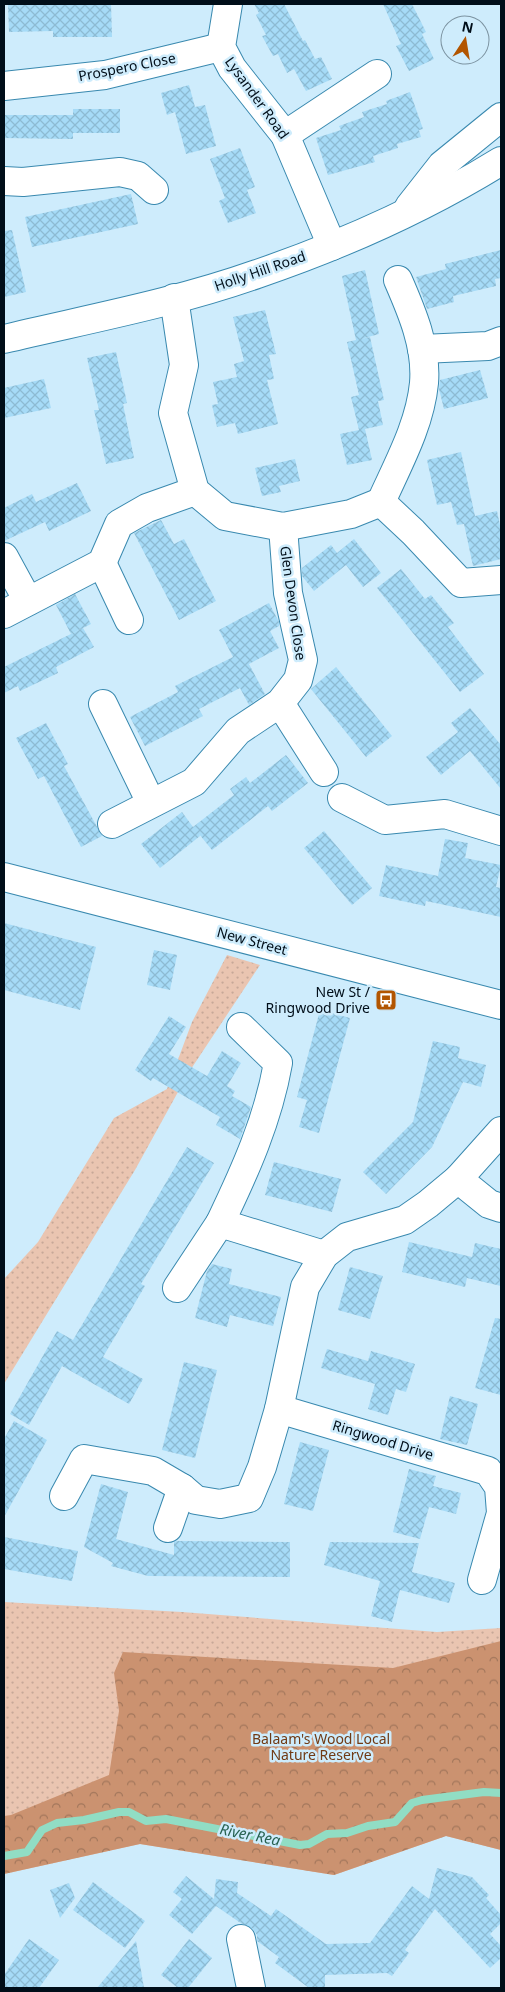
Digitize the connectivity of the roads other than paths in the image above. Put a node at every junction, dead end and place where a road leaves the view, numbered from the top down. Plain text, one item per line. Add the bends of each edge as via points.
1 (228, 4) edge
2 (220, 47) junction
3 (378, 74) dead end
4 (4, 86) edge
5 (501, 118) edge
6 (285, 135) junction
7 (501, 161) edge
8 (4, 181) edge
9 (154, 190) dead end
10 (404, 214) junction
11 (332, 246) junction
12 (398, 280) dead end
13 (174, 298) junction
14 (4, 339) edge
15 (501, 341) edge
16 (422, 349) junction
17 (195, 491) junction
18 (381, 502) junction
19 (283, 527) junction
20 (4, 557) edge
21 (102, 564) junction
22 (501, 580) edge
23 (28, 601) junction
24 (4, 614) edge
25 (130, 620) dead end
26 (280, 703) junction
27 (103, 704) dead end
28 (324, 772) dead end
29 (342, 798) dead end
30 (151, 804) junction
31 (112, 824) dead end
32 (501, 832) edge
33 (4, 877) edge
34 (501, 1005) edge
35 (241, 1027) dead end
36 (501, 1131) edge
37 (458, 1178) junction
38 (501, 1208) edge
39 (220, 1223) junction
40 (324, 1255) junction
41 (177, 1288) dead end
42 (279, 1409) junction
43 (495, 1463) edge
44 (182, 1488) junction
45 (64, 1496) dead end
46 (168, 1528) dead end
47 (482, 1580) dead end
48 (241, 1939) dead end
49 (251, 1988) edge

1 - 2 street, Lysander Road
2 - 4 street, Prospero Close via 105,75
2 - 6 street, Lysander Road via 232,68
3 - 6 street
5 - 10 street via 442,165
6 - 11 street, Lysander Road
7 - 10 street, Holly Hill Road
8 - 9 street via 120,172 138,176
10 - 11 street, Holly Hill Road
11 - 13 street, Holly Hill Road via 256,275
12 - 16 street via 413,314
13 - 14 street, Holly Hill Road
13 - 17 street via 184,365 173,413
15 - 16 street via 488,346
16 - 18 street via 424,383 412,433
17 - 19 street via 226,516
17 - 21 street via 147,508 119,524
18 - 19 street via 351,514
18 - 22 street via 461,583
19 - 26 street, Glen Devon Close via 288,593 302,660 298,680
20 - 23 street
21 - 23 street
21 - 25 street
23 - 24 street
26 - 28 street
26 - 30 street, Glen Devon Close via 238,731 194,782
27 - 30 street
29 - 32 street via 385,820 445,814
30 - 31 street, Glen Devon Close
33 - 34 street, New Street
35 - 39 street via 278,1063 260,1133
36 - 37 street
37 - 38 street via 489,1204
37 - 40 street via 405,1220 346,1237
39 - 40 street
39 - 41 street
40 - 42 street via 306,1287
42 - 43 street, Ringwood Drive
42 - 44 street via 250,1498 220,1504 196,1500
43 - 47 street, Ringwood Drive via 501,1513
44 - 45 street via 153,1471 84,1460
44 - 46 street
48 - 49 street

